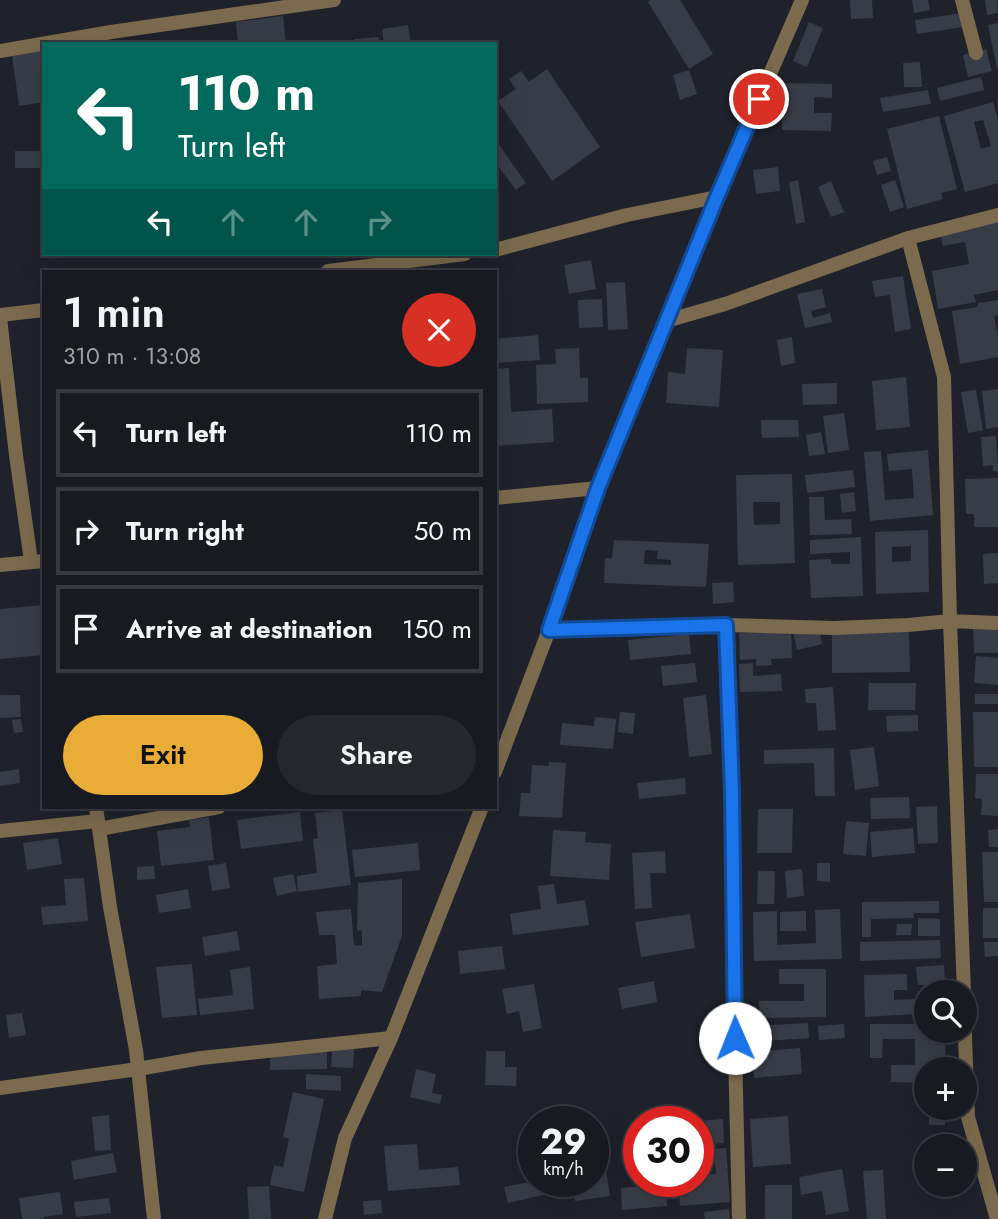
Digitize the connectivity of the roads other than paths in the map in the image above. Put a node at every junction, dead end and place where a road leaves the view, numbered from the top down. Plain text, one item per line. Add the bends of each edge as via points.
1 (334, 0) edge
2 (802, 0) edge
3 (962, 0) edge
4 (53, 42) edge
5 (42, 44) edge
6 (0, 51) edge
7 (976, 52) dead end
8 (717, 197) junction
9 (998, 215) edge
10 (908, 238) junction
11 (497, 249) edge
12 (449, 256) edge
13 (336, 270) edge
14 (42, 310) edge
15 (0, 317) edge
16 (666, 321) junction
17 (598, 488) junction
18 (497, 498) edge
19 (37, 561) edge
20 (0, 565) edge
21 (950, 621) junction
22 (998, 623) edge
23 (726, 625) junction
24 (549, 630) junction
25 (497, 767) edge
26 (199, 809) edge
27 (481, 809) edge
28 (98, 819) edge
29 (0, 831) edge
30 (964, 980) edge
31 (391, 1038) junction
32 (965, 1043) edge
33 (138, 1069) junction
34 (0, 1088) edge
35 (154, 1219) edge
36 (325, 1219) edge
37 (740, 1219) edge
38 (997, 1219) edge

1 - 4 street
2 - 8 street
3 - 7 street
5 - 6 street
8 - 11 street
8 - 16 street
9 - 10 street
10 - 16 street
10 - 21 street via 944,377
12 - 13 street
14 - 15 street
15 - 19 street via 16,455
16 - 17 street
17 - 18 street
17 - 24 street
19 - 20 street
21 - 22 street
21 - 23 street via 834,628
21 - 30 street
23 - 24 street
23 - 37 street
24 - 25 street
26 - 28 street
27 - 31 street
28 - 29 street
28 - 33 street
31 - 33 street
31 - 36 street via 345,1138
32 - 38 street via 968,1117
33 - 34 street
33 - 35 street

